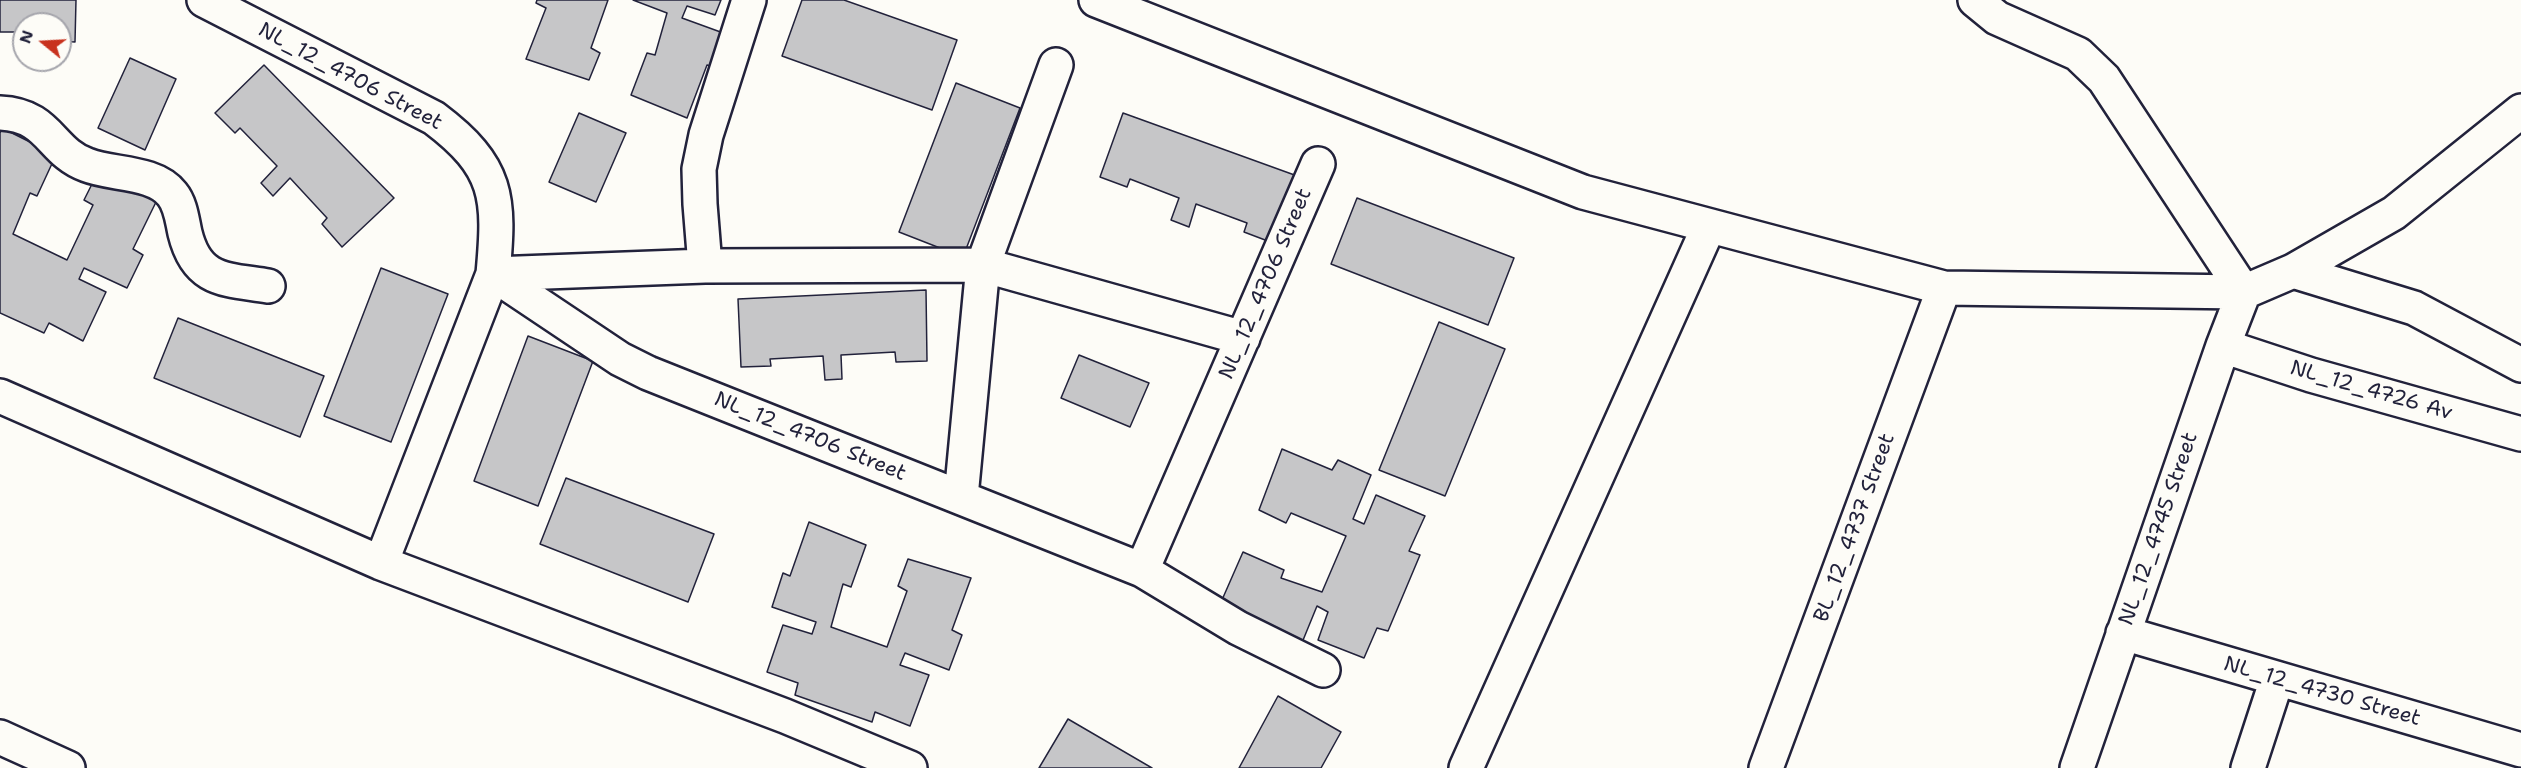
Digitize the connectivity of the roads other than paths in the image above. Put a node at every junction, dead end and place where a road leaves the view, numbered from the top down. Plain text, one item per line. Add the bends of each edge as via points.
1 (204, 0) edge
2 (749, 0) edge
3 (1096, 0) edge
4 (1997, 6) edge
5 (1056, 65) dead end
6 (2521, 111) edge
7 (0, 113) edge
8 (1318, 164) dead end
9 (1709, 226) junction
10 (983, 265) junction
11 (705, 266) junction
12 (2293, 271) junction
13 (493, 274) junction
14 (268, 286) dead end
15 (1944, 288) junction
16 (2244, 292) junction
17 (1243, 338) junction
18 (2223, 345) junction
19 (2521, 364) edge
20 (0, 396) edge
21 (2521, 434) edge
22 (961, 497) junction
23 (381, 563) junction
24 (1142, 570) junction
25 (2123, 633) junction
26 (1323, 670) dead end
27 (2277, 679) junction
28 (0, 737) edge
29 (2521, 750) edge
30 (68, 768) edge
31 (910, 768) edge
32 (1466, 768) edge
33 (1766, 768) edge
34 (2077, 768) edge
35 (2248, 768) edge

1 - 13 street, NL_12_4706 Street via 434,118 456,134 475,154 491,183 498,225
2 - 11 street via 699,169
3 - 9 street via 1583,192
4 - 16 street via 2078,54 2104,79
5 - 10 street
6 - 12 street via 2394,213
7 - 14 street via 31,119 72,158 87,165 156,183 171,193 180,208 190,253 201,267 219,278
8 - 17 street, NL_12_4706 Street
9 - 15 street
9 - 32 street
10 - 11 street
10 - 17 street
10 - 22 street
11 - 13 street
12 - 16 street
12 - 19 street via 2414,309
13 - 22 street, NL_12_4706 Street via 620,359 648,373
13 - 23 street, NL_12_4706 Street
15 - 16 street
15 - 33 street, BL_12_4737 Street
16 - 18 street, NL_12_4745 Street
17 - 24 street, NL_12_4706 Street
18 - 21 street, NL_12_4726 Av via 2311,375
18 - 25 street, NL_12_4745 Street
20 - 23 street
22 - 24 street, NL_12_4706 Street
23 - 31 street via 785,716
24 - 26 street, NL_12_4706 Street via 1238,628
25 - 27 street, NL_12_4730 Street
25 - 34 street, NL_12_4745 Street
27 - 29 street, NL_12_4730 Street
27 - 35 street
28 - 30 street

